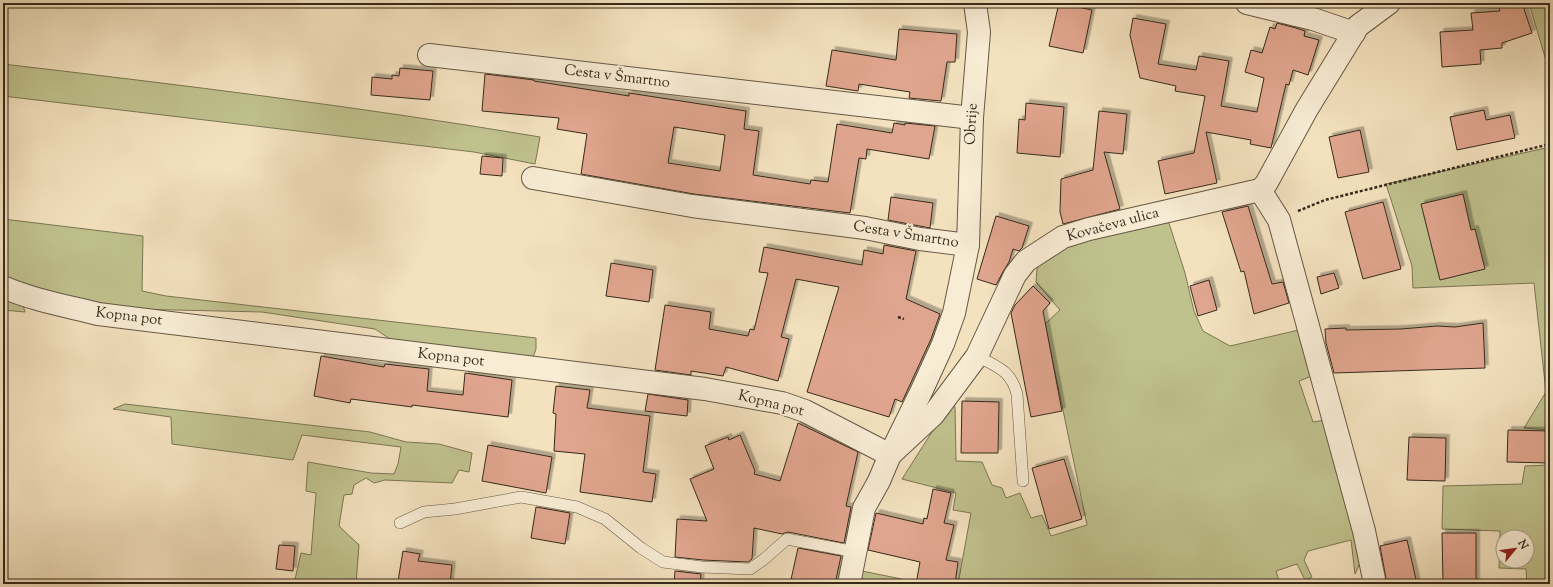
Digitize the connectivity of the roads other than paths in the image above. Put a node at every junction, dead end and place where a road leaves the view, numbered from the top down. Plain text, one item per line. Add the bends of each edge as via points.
1 (975, 3) edge
2 (1247, 3) edge
3 (1388, 3) edge
4 (1354, 33) junction
5 (429, 55) dead end
6 (972, 118) junction
7 (533, 178) dead end
8 (1260, 190) junction
9 (968, 245) junction
10 (3, 287) edge
11 (977, 356) junction
12 (890, 455) junction
13 (1023, 481) dead end
14 (400, 522) dead end
15 (856, 552) junction
16 (849, 584) edge
17 (1375, 584) edge

1 - 6 street, Obrije via 979,32
2 - 4 street via 1313,19
3 - 4 street via 1358,26
4 - 8 street via 1307,109 1266,184
5 - 6 street, Cesta v Šmartno
6 - 9 street, Obrije
7 - 9 street, Cesta v Šmartno via 692,206 866,228
8 - 11 street, Kovačeva ulica via 1062,237 1026,262 1014,275
8 - 17 street via 1279,220 1364,531
9 - 12 street, Cesta v Šmartno via 954,313 943,344
10 - 12 street, Kopna pot via 50,303 98,314 752,397 805,411
11 - 12 street, Kovačeva ulica via 933,415
11 - 13 lane via 1007,374 1014,383
12 - 15 street, Cesta v Šmartno via 864,508
14 - 15 lane via 424,512 521,498 577,507 605,519 662,562 750,569 787,539
15 - 16 street, Cesta v Šmartno

